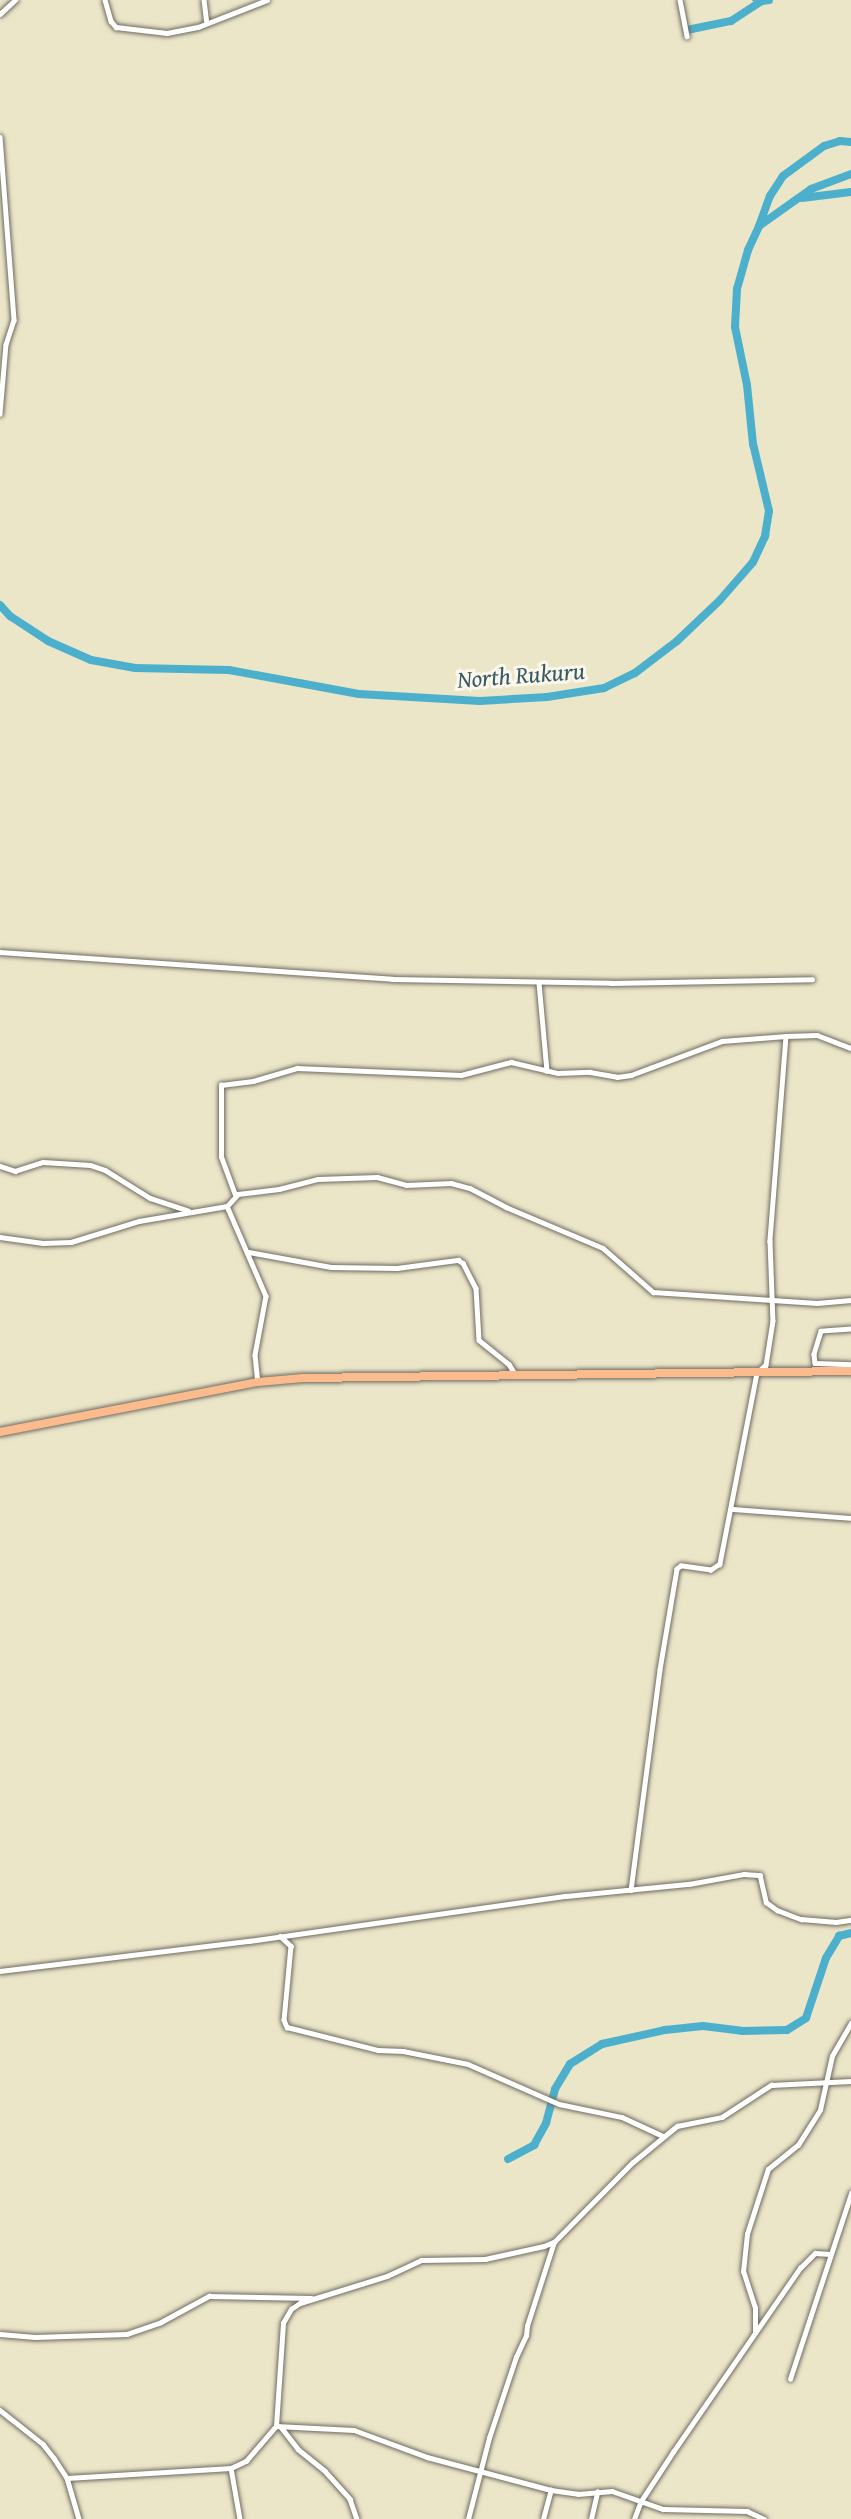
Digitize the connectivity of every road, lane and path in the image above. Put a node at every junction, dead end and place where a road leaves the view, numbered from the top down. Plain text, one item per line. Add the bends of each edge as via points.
1 (15, 0) edge
2 (105, 0) edge
3 (204, 0) edge
4 (267, 0) edge
5 (680, 0) edge
6 (0, 14) edge
7 (207, 23) junction
8 (687, 36) dead end
9 (0, 137) edge
10 (0, 414) edge
11 (0, 952) edge
12 (812, 979) dead end
13 (539, 983) junction
14 (786, 1036) junction
15 (851, 1048) edge
16 (547, 1071) junction
17 (0, 1167) edge
18 (235, 1195) junction
19 (227, 1206) junction
20 (189, 1210) junction
21 (0, 1237) edge
22 (249, 1252) junction
23 (773, 1300) junction
24 (851, 1300) edge
25 (851, 1329) edge
26 (851, 1364) edge
27 (851, 1371) edge
28 (757, 1373) junction
29 (515, 1374) junction
30 (258, 1382) junction
31 (0, 1432) edge
32 (732, 1509) junction
33 (851, 1518) edge
34 (631, 1890) junction
35 (851, 1920) edge
36 (280, 1936) junction
37 (0, 1971) edge
38 (851, 2024) edge
39 (826, 2081) junction
40 (851, 2081) edge
41 (663, 2136) junction
42 (851, 2193) edge
43 (554, 2242) junction
44 (830, 2254) junction
45 (316, 2298) junction
46 (755, 2333) junction
47 (0, 2334) edge
48 (790, 2379) dead end
49 (0, 2410) edge
50 (278, 2426) junction
51 (231, 2468) junction
52 (479, 2471) junction
53 (67, 2478) junction
54 (551, 2490) junction
55 (597, 2493) junction
56 (641, 2501) junction
57 (79, 2519) edge
58 (240, 2519) edge
59 (357, 2519) edge
60 (468, 2519) edge
61 (543, 2519) edge
62 (591, 2519) edge
63 (634, 2519) edge
64 (764, 2519) edge

1 - 6 street
2 - 7 street via 111,21 122,29 167,33
3 - 7 street
4 - 7 street
5 - 8 street
9 - 10 street via 13,320 6,344
11 - 13 street via 392,979
12 - 13 street
13 - 16 street
14 - 15 street via 817,1035
14 - 16 street via 722,1041 631,1075
14 - 23 street via 770,1241
16 - 18 street via 511,1062 461,1075 297,1068 253,1081 221,1084 221,1157
17 - 20 street via 15,1171 43,1162 90,1165 150,1198
18 - 19 street
18 - 23 street via 324,1179 377,1177 406,1185 461,1185 603,1248 653,1292
19 - 20 street
19 - 22 street
20 - 21 street via 71,1242
22 - 29 street via 331,1267 397,1268 458,1259 476,1288 480,1340
22 - 30 street via 266,1296 255,1355
23 - 24 street
23 - 28 street via 766,1365
25 - 26 street via 821,1331 814,1354 815,1363
27 - 28 main road
28 - 29 main road
28 - 32 street
29 - 30 main road
30 - 31 main road
32 - 33 street
32 - 34 street via 718,1568 677,1569
34 - 35 street via 758,1874 769,1906 801,1919
34 - 36 street
36 - 37 street
36 - 41 street via 291,1946 287,2027 377,2050 408,2051 468,2064 559,2104 622,2118
38 - 39 street via 832,2056
39 - 40 street
39 - 41 street via 764,2087 722,2117 677,2126
39 - 46 street via 822,2105 812,2124 791,2152 768,2169 747,2234 743,2272 754,2308
41 - 43 street
42 - 44 street
43 - 45 street via 485,2259 421,2260
43 - 52 street
44 - 46 street via 811,2256
44 - 48 street
45 - 47 street via 209,2296 161,2322 118,2335
45 - 50 street via 291,2309 283,2323
46 - 56 street
49 - 53 street via 43,2444
50 - 51 street via 246,2461
50 - 52 street via 368,2433
50 - 59 street via 350,2499
51 - 53 street
51 - 58 street
52 - 54 street
52 - 60 street
53 - 57 street
54 - 55 street
54 - 61 street
55 - 56 street via 612,2491
55 - 62 street
56 - 63 street
56 - 64 street via 663,2508 747,2511

